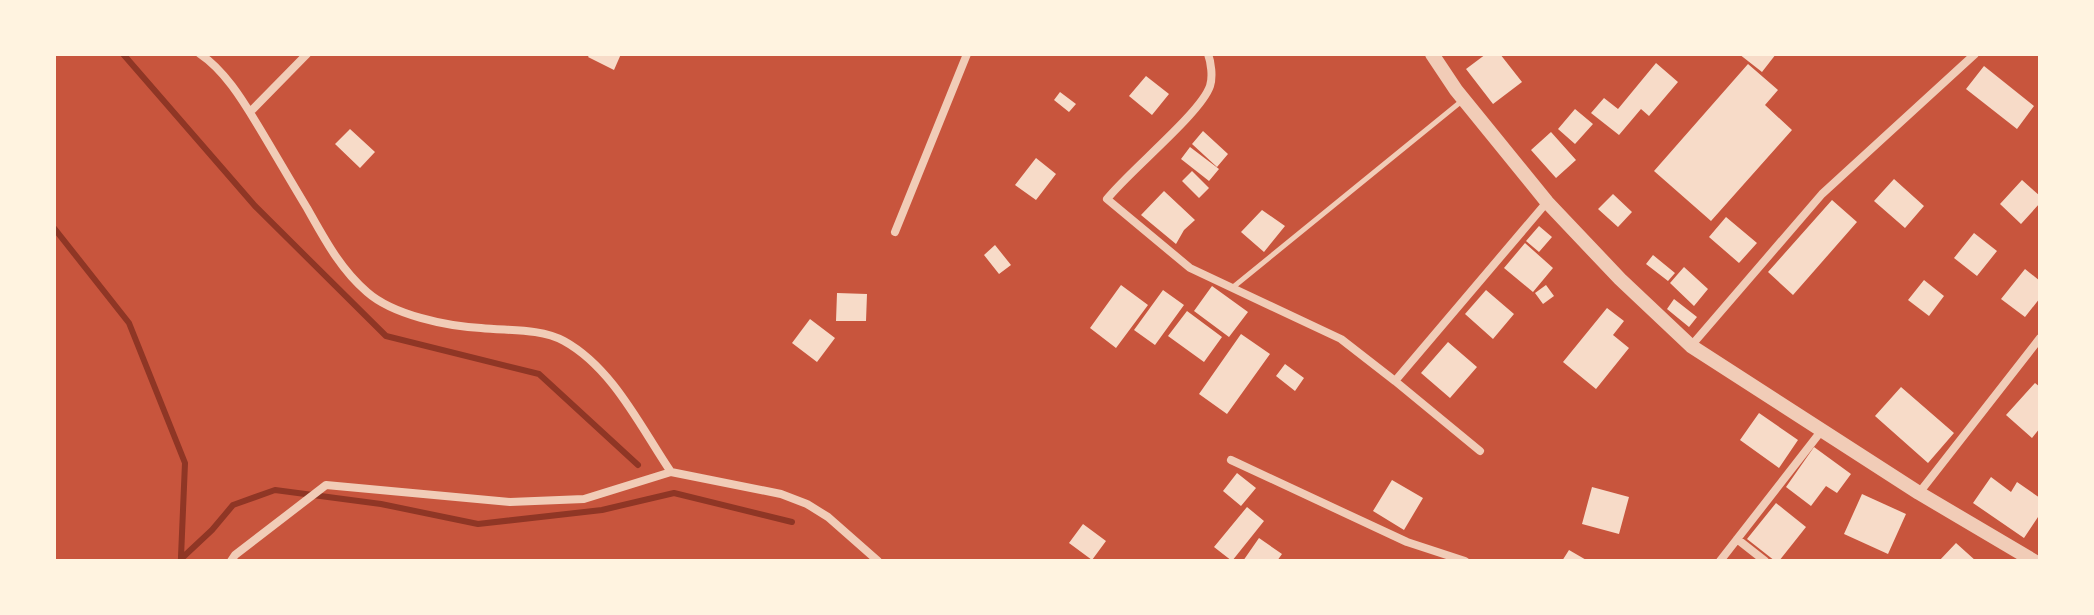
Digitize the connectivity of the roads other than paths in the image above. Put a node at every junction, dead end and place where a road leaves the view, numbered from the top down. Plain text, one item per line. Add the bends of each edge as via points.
1 (200, 54) edge
2 (307, 54) edge
3 (967, 54) edge
4 (1208, 54) edge
5 (1432, 54) edge
6 (1975, 54) edge
7 (1464, 99) junction
8 (250, 112) junction
9 (1547, 202) junction
10 (895, 232) dead end
11 (1232, 288) junction
12 (2040, 338) edge
13 (1691, 346) junction
14 (1395, 381) junction
15 (1822, 430) junction
16 (1480, 451) dead end
17 (1231, 460) dead end
18 (671, 472) junction
19 (1919, 493) junction
20 (1737, 539) junction
21 (231, 561) edge
22 (878, 561) edge
23 (1465, 561) edge
24 (1720, 561) edge
25 (1765, 561) edge
26 (2034, 561) edge

1 - 8 street
2 - 8 street
3 - 10 street
4 - 11 street via 1210,85 1194,109 1107,199 1190,268
5 - 7 street
6 - 13 street via 1822,194
7 - 9 street
7 - 11 lane
8 - 18 street via 340,263 370,295 420,317 520,329 562,340 611,382
9 - 13 street
9 - 14 street
11 - 14 street via 1341,339
12 - 19 street
13 - 15 street
14 - 16 street
15 - 19 street
15 - 20 street
17 - 23 street via 1407,542
18 - 21 street via 584,499 453,498 326,485
18 - 22 street via 807,504
19 - 26 street
20 - 24 street
20 - 25 street

